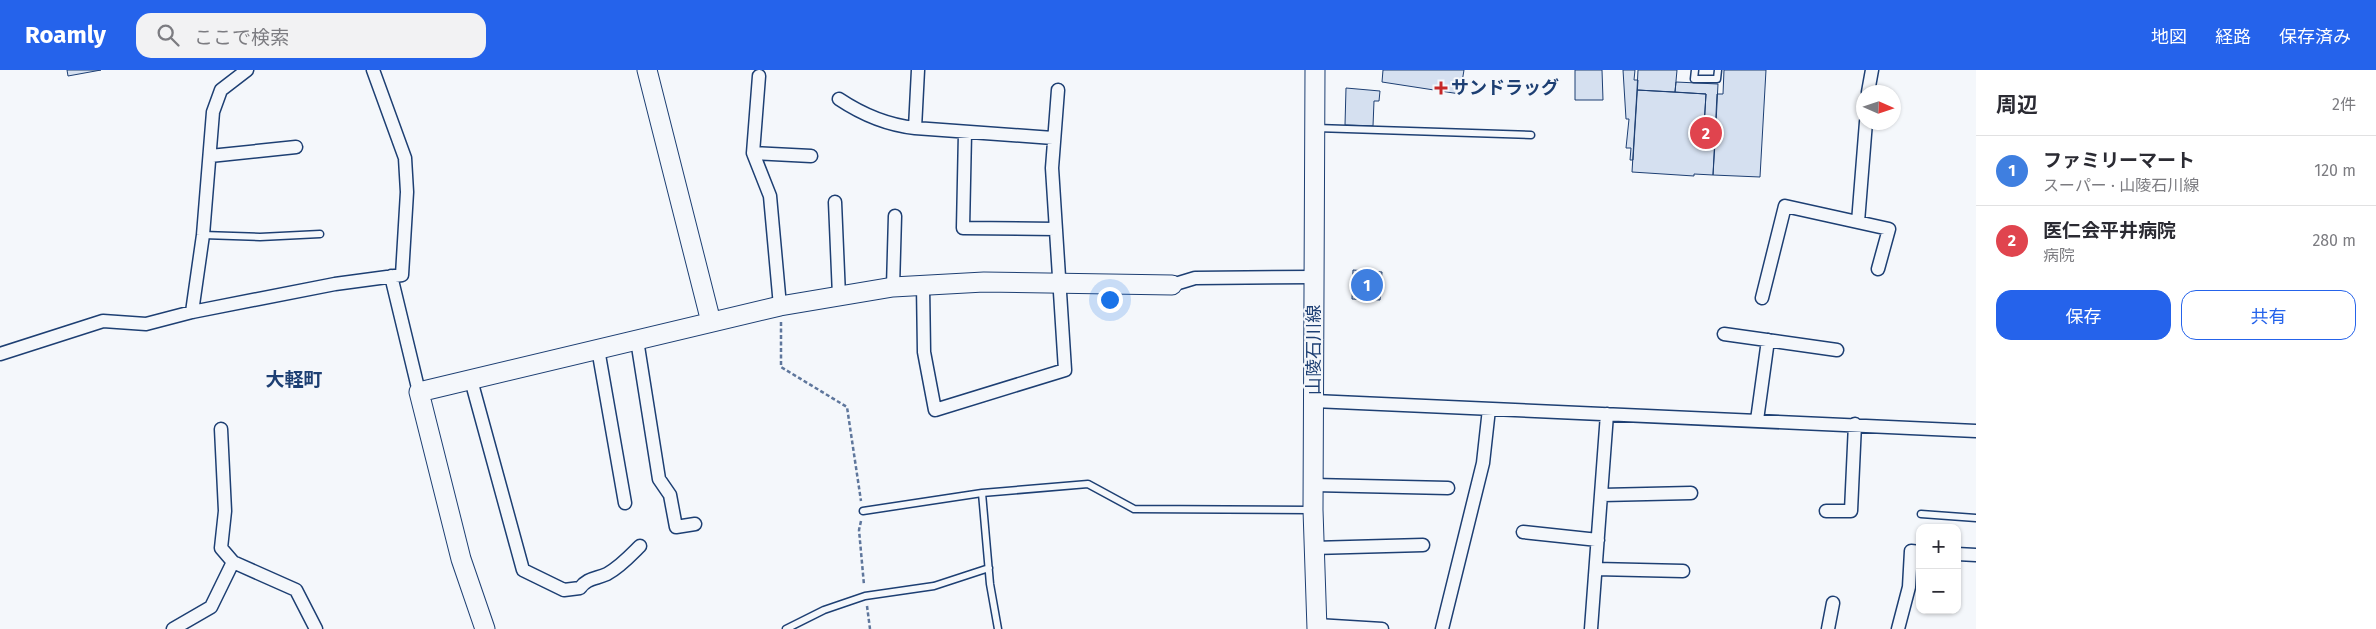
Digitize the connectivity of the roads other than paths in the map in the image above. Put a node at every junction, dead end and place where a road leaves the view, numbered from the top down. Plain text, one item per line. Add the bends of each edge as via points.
1 (247, 70) edge
2 (373, 70) edge
3 (647, 70) edge
4 (918, 70) edge
5 (1315, 70) edge
6 (1695, 70) edge
7 (1718, 70) edge
8 (1872, 70) edge
9 (759, 76) dead end
10 (1869, 85) edge
11 (1058, 90) dead end
12 (839, 100) dead end
13 (915, 128) junction
14 (1315, 128) junction
15 (1865, 130) edge
16 (964, 132) junction
17 (1532, 135) dead end
18 (1053, 138) junction
19 (296, 147) dead end
20 (752, 154) junction
21 (210, 156) junction
22 (811, 156) dead end
23 (835, 202) dead end
24 (895, 216) dead end
25 (1858, 222) junction
26 (1056, 229) junction
27 (320, 234) dead end
28 (203, 235) junction
29 (1878, 269) dead end
30 (391, 276) junction
31 (1314, 277) junction
32 (923, 284) junction
33 (1058, 284) junction
34 (1172, 285) joint
35 (893, 287) junction
36 (840, 296) junction
37 (1762, 298) dead end
38 (780, 306) junction
39 (192, 312) junction
40 (711, 322) junction
41 (1724, 334) dead end
42 (637, 340) junction
43 (1768, 340) junction
44 (598, 349) junction
45 (1837, 350) dead end
46 (0, 354) edge
47 (471, 380) junction
48 (419, 392) junction
49 (1314, 402) junction
50 (1488, 409) junction
51 (1607, 414) junction
52 (1757, 420) junction
53 (1854, 424) junction
54 (221, 429) dead end
55 (1976, 431) edge
56 (1314, 485) junction
57 (1448, 488) dead end
58 (982, 493) junction
59 (1691, 493) dead end
60 (1602, 495) junction
61 (625, 503) dead end
62 (1312, 510) junction
63 (863, 511) road end
64 (1826, 511) dead end
65 (1921, 514) dead end
66 (1976, 518) edge
67 (695, 524) dead end
68 (1523, 532) dead end
69 (1598, 540) junction
70 (1423, 545) dead end
71 (640, 546) dead end
72 (1313, 548) junction
73 (1916, 552) edge
74 (1961, 554) edge
75 (1976, 555) edge
76 (233, 562) junction
77 (989, 568) junction
78 (1596, 569) junction
79 (1683, 571) dead end
80 (1833, 603) dead end
81 (1317, 627) edge
82 (173, 629) edge
83 (316, 629) edge
84 (485, 629) edge
85 (786, 629) edge
86 (998, 629) edge
87 (1382, 629) edge
88 (1442, 629) edge
89 (1591, 629) edge
90 (1828, 629) edge
91 (1898, 629) edge

1 - 21 street via 221,90 213,112
2 - 30 street via 405,158 407,192 402,275
3 - 40 street
4 - 13 street
5 - 14 street, 山陵石川線
6 - 7 lane via 1694,78 1717,79
8 - 10 street
9 - 20 street
11 - 18 street
12 - 13 street via 885,122
13 - 16 street
14 - 17 lane
14 - 31 street, 山陵石川線
15 - 25 street
16 - 18 street
16 - 26 street via 963,228
18 - 26 street
19 - 21 street
20 - 22 street
20 - 38 street via 770,196
21 - 28 street
23 - 36 street
24 - 35 street
25 - 29 street via 1888,229
25 - 37 street via 1785,206
26 - 33 street
27 - 28 lane
28 - 39 street
30 - 39 street
30 - 48 street
31 - 34 street via 1195,278
31 - 49 street, 山陵石川線
32 - 33 street
32 - 33 street via 924,352 935,410 1065,370
32 - 35 street
33 - 34 street
35 - 36 street
36 - 38 street
38 - 40 street
39 - 46 street via 146,324 102,321
40 - 42 street
41 - 43 street
42 - 44 street
42 - 67 street via 659,479 670,495 676,527
43 - 45 street
43 - 52 street
44 - 47 street
44 - 61 street
47 - 48 street
47 - 71 street via 523,570 564,590 580,588 585,581 622,564
48 - 84 street via 461,559
49 - 50 street
49 - 56 street, 山陵石川線
50 - 51 street
50 - 88 street via 1483,463
51 - 52 street
51 - 60 street
52 - 53 street
53 - 55 street
53 - 64 street via 1850,511
54 - 76 street via 225,511 222,548
56 - 57 street
56 - 62 street, 山陵石川線
58 - 62 lane via 1088,484 1134,508
58 - 63 lane
58 - 77 lane
59 - 60 street
60 - 69 street
62 - 72 street, 山陵石川線
65 - 66 lane
68 - 69 street
69 - 78 street
70 - 72 street
72 - 81 street, 山陵石川線
73 - 91 street via 1911,551 1909,587
74 - 75 street
76 - 82 street via 211,607
76 - 83 street via 296,590
77 - 85 lane via 934,586 865,596 824,610
77 - 86 lane
78 - 79 street
78 - 89 street
80 - 90 street
81 - 87 street

